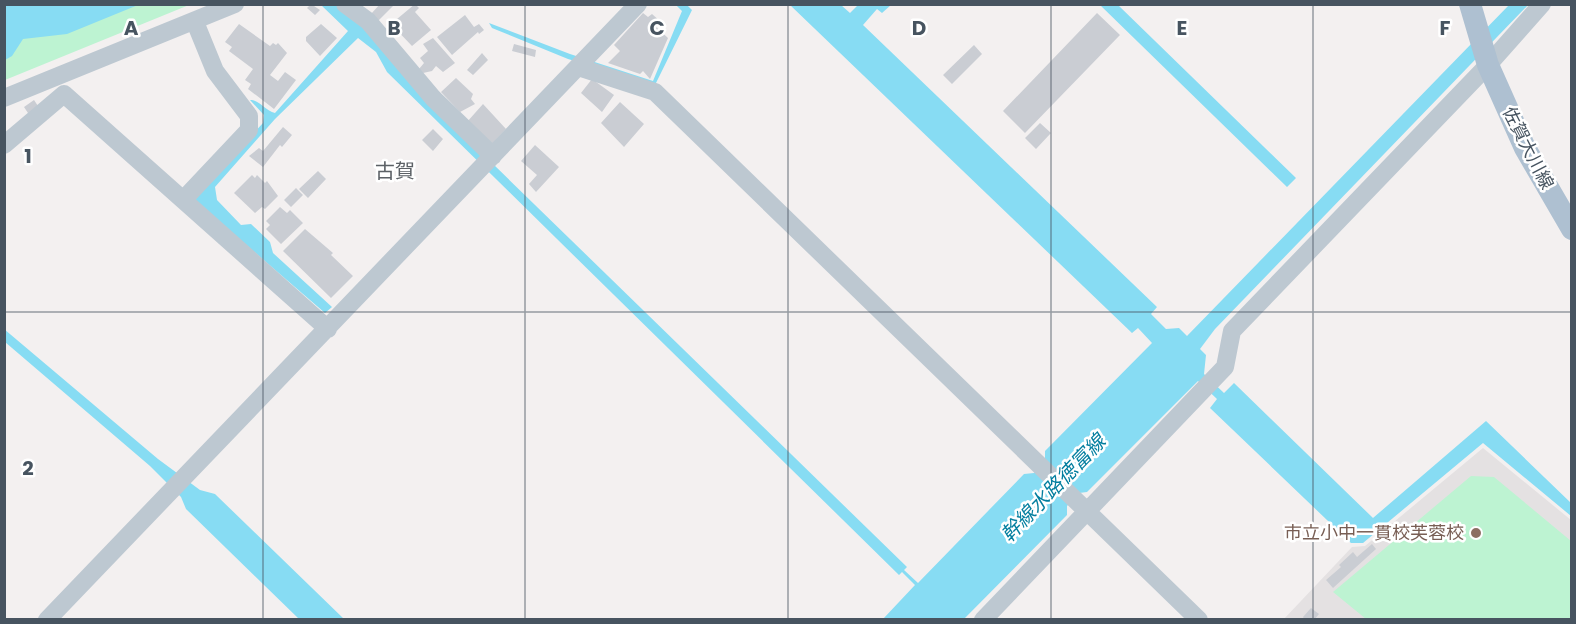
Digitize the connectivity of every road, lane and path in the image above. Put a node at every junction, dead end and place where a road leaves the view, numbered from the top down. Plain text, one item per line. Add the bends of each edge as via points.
1 (345, 4) edge
2 (638, 4) edge
3 (1470, 4) edge
4 (1542, 4) edge
5 (227, 6) edge
6 (195, 22) junction
7 (582, 63) junction
8 (1488, 65) junction
9 (4, 98) edge
10 (4, 145) edge
11 (487, 162) junction
12 (183, 200) junction
13 (1572, 229) edge
14 (328, 329) junction
15 (1081, 508) junction
16 (47, 620) edge
17 (983, 620) edge
18 (1199, 620) edge

1 - 11 street via 368,21
2 - 7 street
3 - 8 main road, 佐賀大川線
4 - 8 street
5 - 6 street
6 - 9 street
6 - 12 street via 215,71 249,116 249,130
7 - 11 street
7 - 15 street via 656,92
8 - 13 main road, 佐賀大川線 via 1525,148
8 - 15 street via 1232,330 1225,367
10 - 12 street via 64,94
11 - 14 street
12 - 14 street
14 - 16 street
15 - 17 street
15 - 18 street

